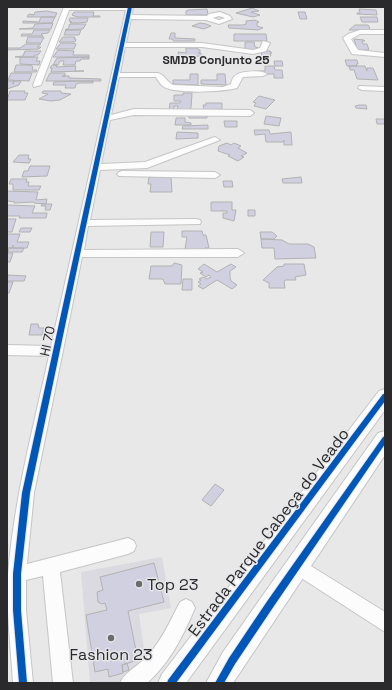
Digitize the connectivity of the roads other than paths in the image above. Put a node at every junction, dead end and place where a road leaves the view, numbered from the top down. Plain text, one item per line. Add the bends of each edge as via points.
1 (67, 7) edge
2 (129, 11) edge
3 (208, 18) dead end
4 (385, 32) edge
5 (266, 43) dead end
6 (122, 45) junction
7 (385, 55) edge
8 (263, 74) dead end
9 (116, 75) junction
10 (37, 85) dead end
11 (362, 88) dead end
12 (385, 88) edge
13 (109, 103) junction
14 (134, 112) junction
15 (250, 114) dead end
16 (105, 119) junction
17 (215, 140) dead end
18 (95, 170) junction
19 (215, 175) dead end
20 (196, 222) dead end
21 (83, 223) junction
22 (76, 254) junction
23 (238, 254) dead end
24 (7, 350) edge
25 (56, 351) junction
26 (385, 396) edge
27 (383, 447) edge
28 (128, 546) dead end
29 (51, 566) junction
30 (298, 566) junction
31 (17, 574) junction
32 (186, 608) dead end
33 (385, 623) edge
34 (23, 683) edge
35 (63, 683) edge
36 (130, 683) edge
37 (171, 683) edge
38 (219, 683) edge

1 - 2 street
1 - 10 street
2 - 3 street
2 - 6 street, HI 70
4 - 7 street via 358,33 347,38 355,52
5 - 6 street via 263,49 252,52 202,45
6 - 9 street, HI 70
8 - 9 street via 242,75 237,78 234,86 223,89 172,87 165,84 158,75
9 - 13 street, HI 70
11 - 12 street
13 - 14 street
13 - 16 street, HI 70
14 - 15 street
14 - 16 street
16 - 18 street, HI 70
17 - 18 street via 171,154 147,165
18 - 19 street
18 - 21 street, HI 70
20 - 21 street
21 - 22 street, HI 70
22 - 23 street
22 - 25 street, HI 70
24 - 25 street
25 - 31 street, HI 70 via 26,493
26 - 37 main road, Estrada Parque Cabeça do Veado
27 - 30 main road
28 - 29 street
29 - 31 street
29 - 35 street
30 - 33 street
30 - 38 main road
31 - 34 street, HI 70
32 - 36 street via 168,646 148,671

